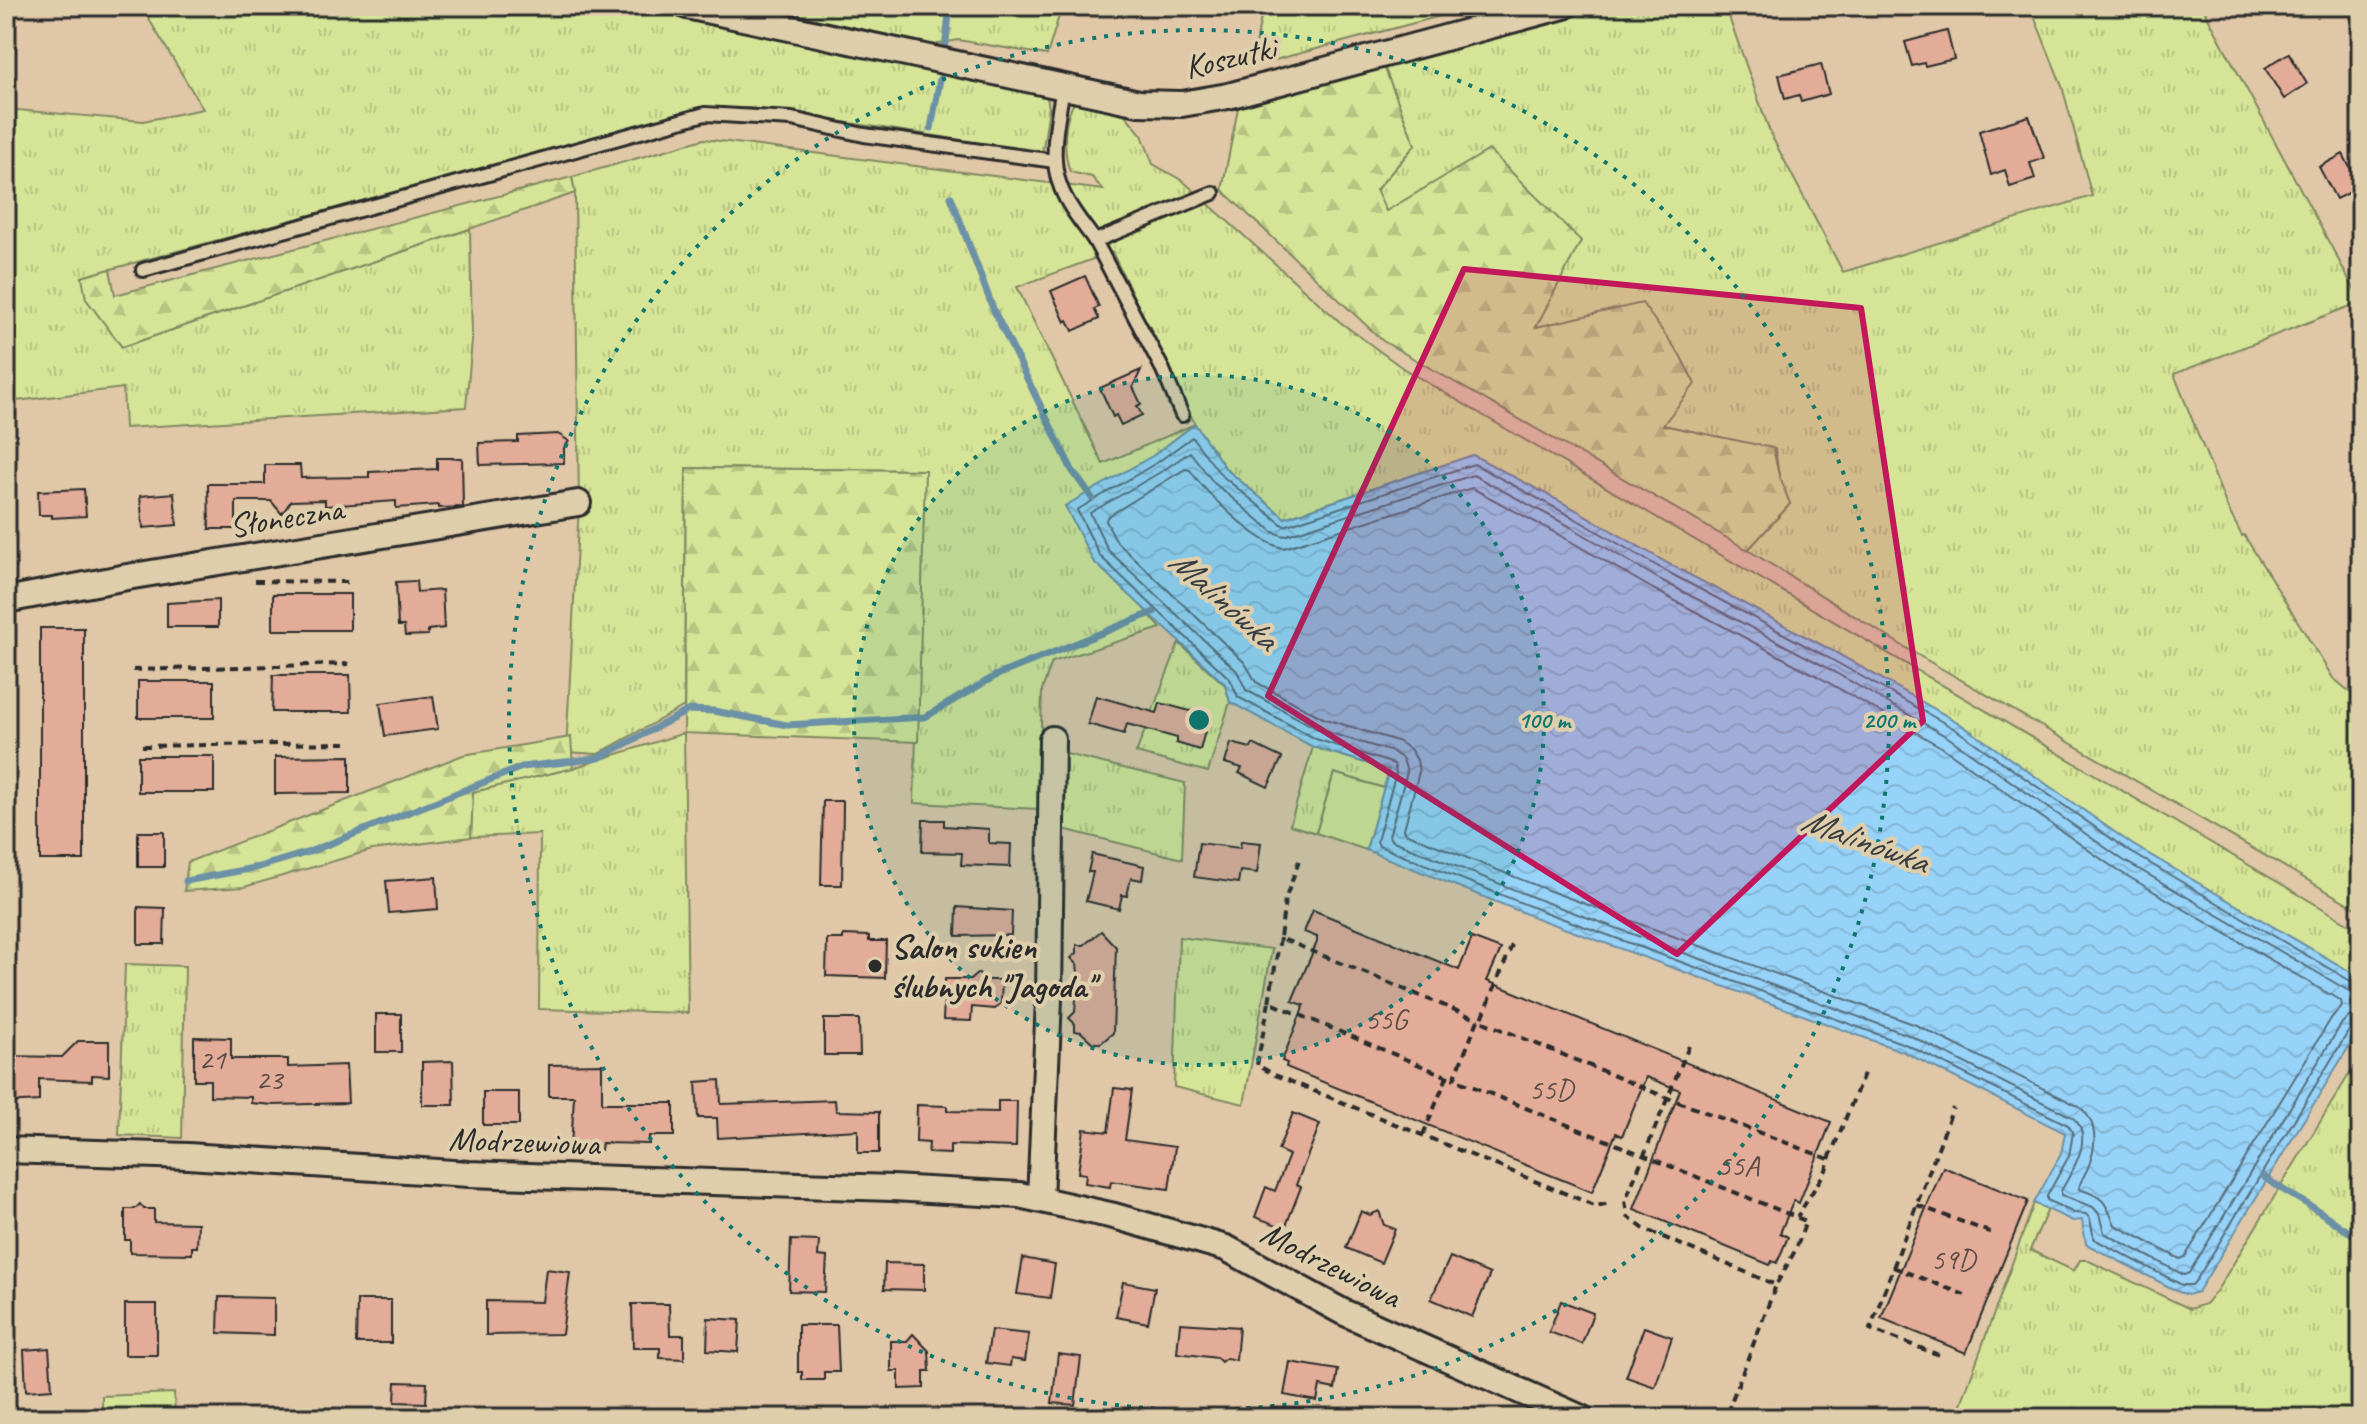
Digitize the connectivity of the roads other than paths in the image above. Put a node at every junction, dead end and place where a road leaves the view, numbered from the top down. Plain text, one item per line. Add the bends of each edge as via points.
1 (687, 6) edge
2 (1564, 6) edge
3 (1063, 87) junction
4 (1056, 166) junction
5 (1213, 193) dead end
6 (1095, 241) junction
7 (143, 270) dead end
8 (1182, 415) dead end
9 (578, 503) dead end
10 (6, 600) edge
11 (1052, 739) dead end
12 (6, 1150) edge
13 (1040, 1199) junction
14 (1581, 1418) edge

1 - 3 street, Koszutki
2 - 3 street, Koszutki via 1182,104 1139,103
3 - 4 lane
4 - 6 lane via 1061,188
4 - 7 lane via 792,119 705,114
5 - 6 lane
6 - 8 lane
9 - 10 street, Słoneczna
11 - 13 street
12 - 13 street, Modrzewiowa via 469,1174 916,1189
13 - 14 street, Modrzewiowa via 1226,1248 1343,1312

